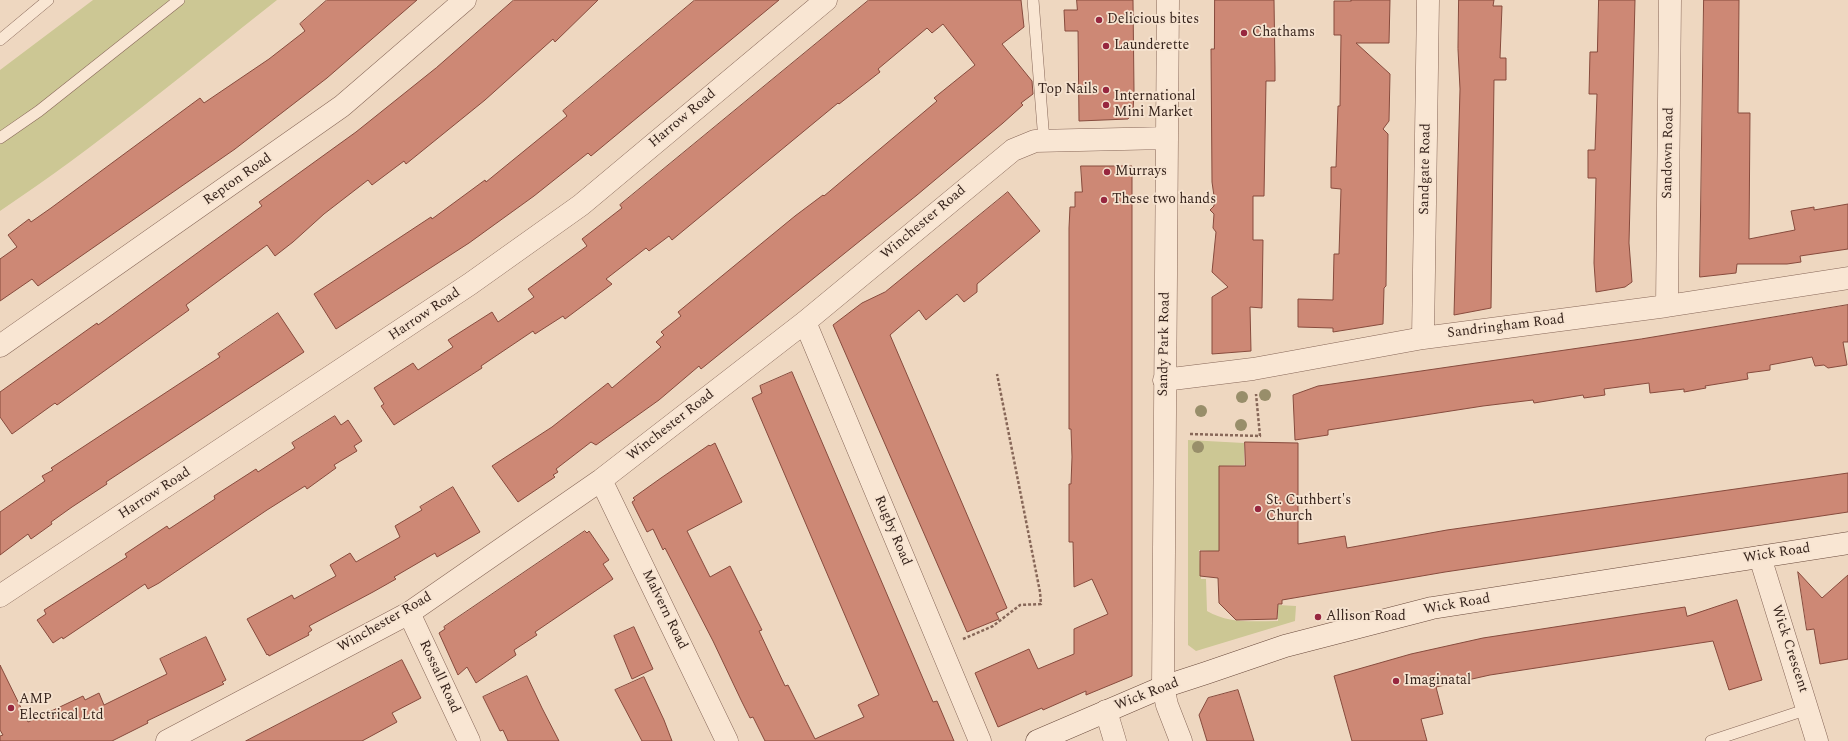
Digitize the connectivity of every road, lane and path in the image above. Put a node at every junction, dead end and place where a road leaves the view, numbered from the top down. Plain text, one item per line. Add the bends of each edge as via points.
1 (48, 0) edge
2 (179, 0) edge
3 (465, 0) edge
4 (826, 0) edge
5 (1032, 0) edge
6 (1168, 0) edge
7 (1428, 0) edge
8 (1670, 0) edge
9 (0, 40) edge
10 (0, 138) edge
11 (1167, 138) junction
12 (1044, 141) junction
13 (1848, 278) edge
14 (1667, 306) junction
15 (805, 322) junction
16 (1423, 338) junction
17 (0, 346) edge
18 (1253, 369) junction
19 (997, 374) dead end
20 (1164, 380) junction
21 (1163, 434) junction
22 (602, 480) junction
23 (1848, 543) edge
24 (1760, 557) junction
25 (0, 596) edge
26 (409, 613) junction
27 (941, 648) junction
28 (1163, 688) junction
29 (1808, 709) junction
30 (1106, 711) junction
31 (166, 741) edge
32 (469, 741) edge
33 (727, 741) edge
34 (980, 741) edge
35 (1037, 741) edge
36 (1115, 741) edge
37 (1181, 741) edge
38 (1711, 741) edge
39 (1817, 741) edge

1 - 9 lane
2 - 10 lane via 39,111
3 - 17 street, Repton Road via 342,106
4 - 25 street, Harrow Road via 581,205 470,284
5 - 12 lane
6 - 11 street, Sandy Park Road
7 - 16 street, Sandgate Road
8 - 14 street, Sandown Road
11 - 12 street, Winchester Road
11 - 20 street, Sandy Park Road
12 - 15 street, Winchester Road via 1035,141 1013,150
13 - 14 street, Sandringham Road
14 - 16 street, Sandringham Road
15 - 22 street, Winchester Road
15 - 27 street, Rugby Road
16 - 18 street, Sandringham Road
18 - 20 street, Sandringham Road
18 - 21 path via 1260,436
19 - 27 path via 1041,604 1020,605 993,626
20 - 21 street, Sandy Park Road
21 - 28 street, Sandy Park Road
22 - 26 street, Winchester Road
22 - 33 street, Malvern Road
23 - 24 street, Wick Road
24 - 28 street, Wick Road via 1432,608 1285,646
24 - 29 street, Wick Crescent
26 - 31 street, Winchester Road
26 - 32 street, Rossall Road
27 - 34 street, Rugby Road
28 - 30 street, Wick Road
28 - 37 street
29 - 38 lane
29 - 39 street, Wick Crescent
30 - 35 street, Wick Road
30 - 36 street

